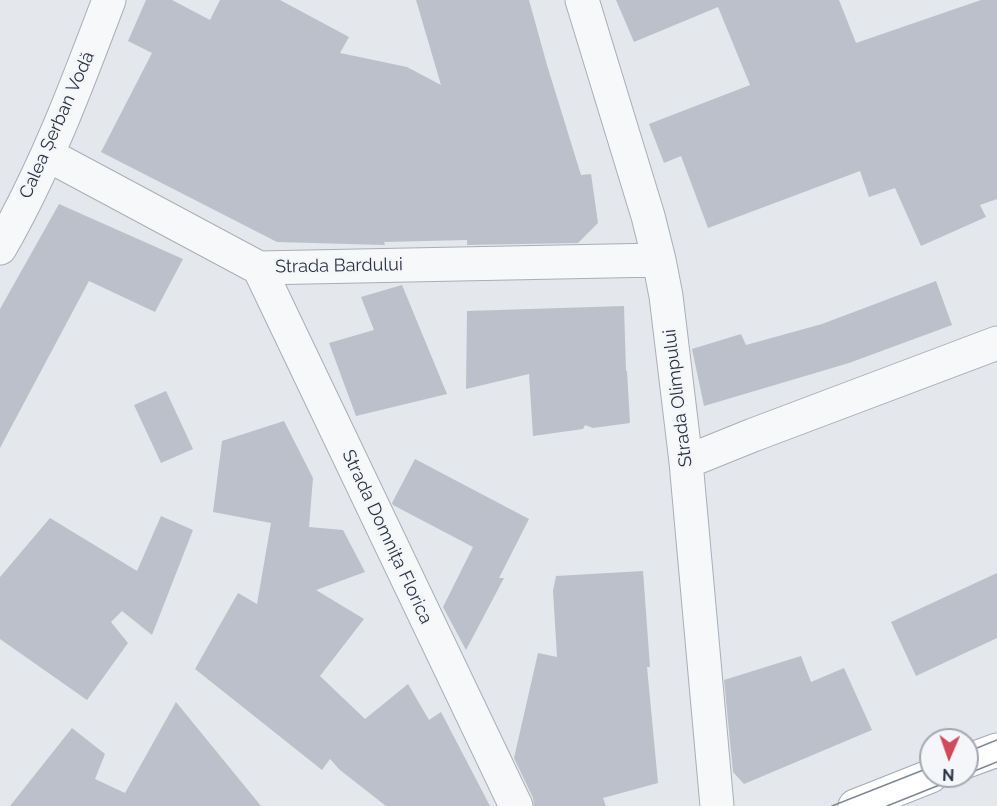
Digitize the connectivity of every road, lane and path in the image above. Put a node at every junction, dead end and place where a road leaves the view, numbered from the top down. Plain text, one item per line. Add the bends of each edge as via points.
1 (109, 0) edge
2 (582, 0) edge
3 (48, 155) junction
4 (0, 249) edge
5 (659, 260) junction
6 (259, 267) junction
7 (997, 343) edge
8 (686, 462) junction
9 (997, 750) edge
10 (979, 757) edge
11 (919, 781) edge
12 (516, 806) edge
13 (717, 806) edge
14 (855, 806) edge

1 - 3 street, Calea Șerban Vodă
2 - 5 street, Strada Olimpului
3 - 4 street, Calea Șerban Vodă
3 - 6 street, Strada Bardului
5 - 6 street, Strada Bardului
5 - 8 street, Strada Olimpului
6 - 12 street, Strada Domnița Florica
7 - 8 street
8 - 13 street, Strada Olimpului
9 - 10 main road
11 - 14 main road

